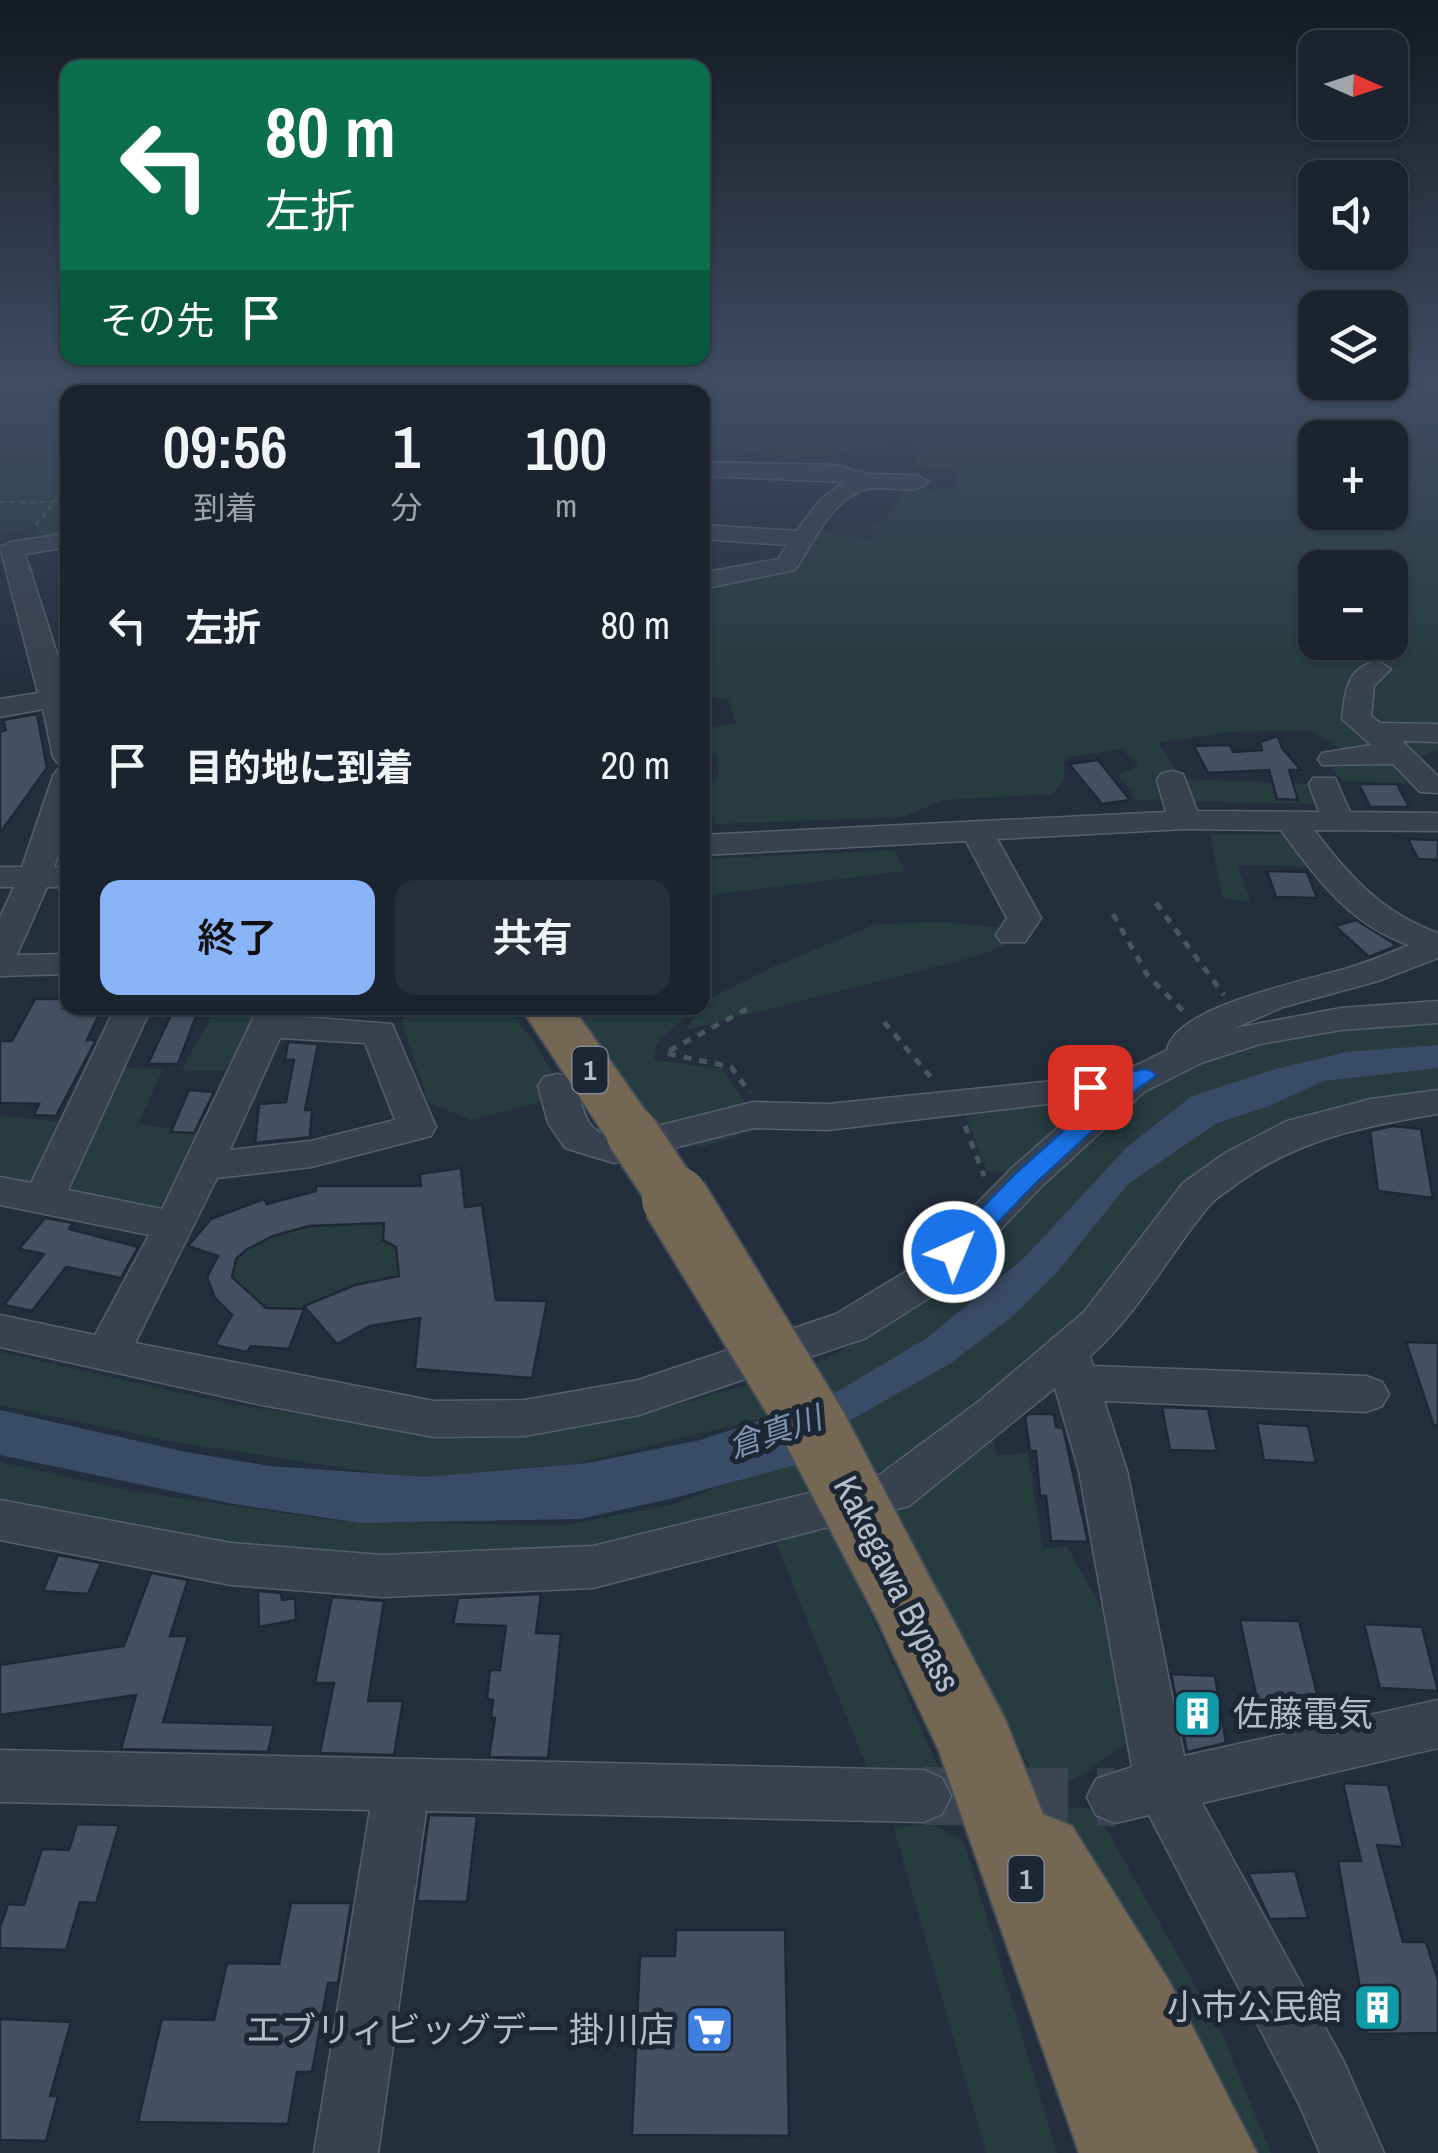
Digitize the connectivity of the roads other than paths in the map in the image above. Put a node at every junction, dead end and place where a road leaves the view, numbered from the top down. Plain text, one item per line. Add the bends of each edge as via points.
1 (865, 481) edge
2 (891, 481) edge
3 (917, 482) dead end
4 (35, 526) road end
5 (0, 533) edge
6 (710, 533) edge
7 (804, 539) junction
8 (60, 541) edge
9 (710, 579) edge
10 (1377, 669) dead end
11 (60, 698) edge
12 (0, 708) edge
13 (1375, 732) junction
14 (1438, 732) edge
15 (1402, 756) junction
16 (1172, 780) dead end
17 (1289, 818) junction
18 (1184, 820) junction
19 (1338, 820) junction
20 (1434, 822) edge
21 (60, 824) edge
22 (977, 831) junction
23 (710, 845) edge
24 (0, 877) edge
25 (51, 877) edge
26 (1012, 935) dead end
27 (1438, 945) edge
28 (0, 954) edge
29 (60, 964) edge
30 (0, 966) edge
31 (1438, 1012) edge
32 (130, 1015) edge
33 (552, 1015) edge
34 (271, 1017) edge
35 (1154, 1071) junction
36 (557, 1086) dead end
37 (1438, 1102) edge
38 (203, 1166) junction
39 (0, 1191) edge
40 (44, 1200) junction
41 (175, 1226) junction
42 (0, 1332) edge
43 (106, 1356) junction
44 (1072, 1369) junction
45 (1366, 1394) dead end
46 (0, 1520) edge
47 (1438, 1724) edge
48 (950, 1770) junction
49 (0, 1776) edge
50 (402, 1784) junction
51 (1139, 1791) junction
52 (346, 2153) edge
53 (1092, 2153) edge
54 (1126, 2153) edge
55 (1210, 2153) edge
56 (1352, 2153) edge

1 - 7 street via 832,498
2 - 3 street
4 - 5 street
6 - 7 street
7 - 9 street via 786,564
8 - 11 street via 11,550
10 - 13 street via 1360,682 1356,719
11 - 12 street
13 - 14 street
13 - 15 street
15 - 19 street via 1380,753 1329,772
15 - 20 street via 1433,784 1418,796
16 - 18 street
17 - 18 street
17 - 19 street
17 - 27 street via 1352,901 1376,919
18 - 22 street
19 - 20 street
21 - 25 street
22 - 23 street
22 - 26 street via 1024,918
24 - 25 street
25 - 28 street
27 - 35 street via 1366,974 1235,1009
29 - 30 street
31 - 35 street via 1254,1034
32 - 40 street
33 - 48 highway, Kakegawa Bypass / 1, bridge via 705,1243 858,1500 910,1611
34 - 38 street
34 - 38 street via 380,1032 417,1126 336,1151
35 - 36 street via 1063,1092 828,1117 753,1115 614,1150 590,1148 572,1136
35 - 43 street via 1131,1083 1039,1166 930,1277 851,1326 638,1397 525,1418 434,1419
37 - 44 street via 1301,1130 1197,1193
38 - 41 street
39 - 40 street
40 - 41 street
41 - 43 street
42 - 43 street
44 - 45 street
44 - 46 street via 892,1492 593,1566 363,1575 231,1564
44 - 51 street via 1103,1471
47 - 51 street
48 - 50 street
48 - 53 highway via 1048,2017
48 - 54 highway, Kakegawa Bypass / 1
48 - 55 highway via 1138,2012
49 - 50 street
50 - 52 street
51 - 56 street via 1322,2084

